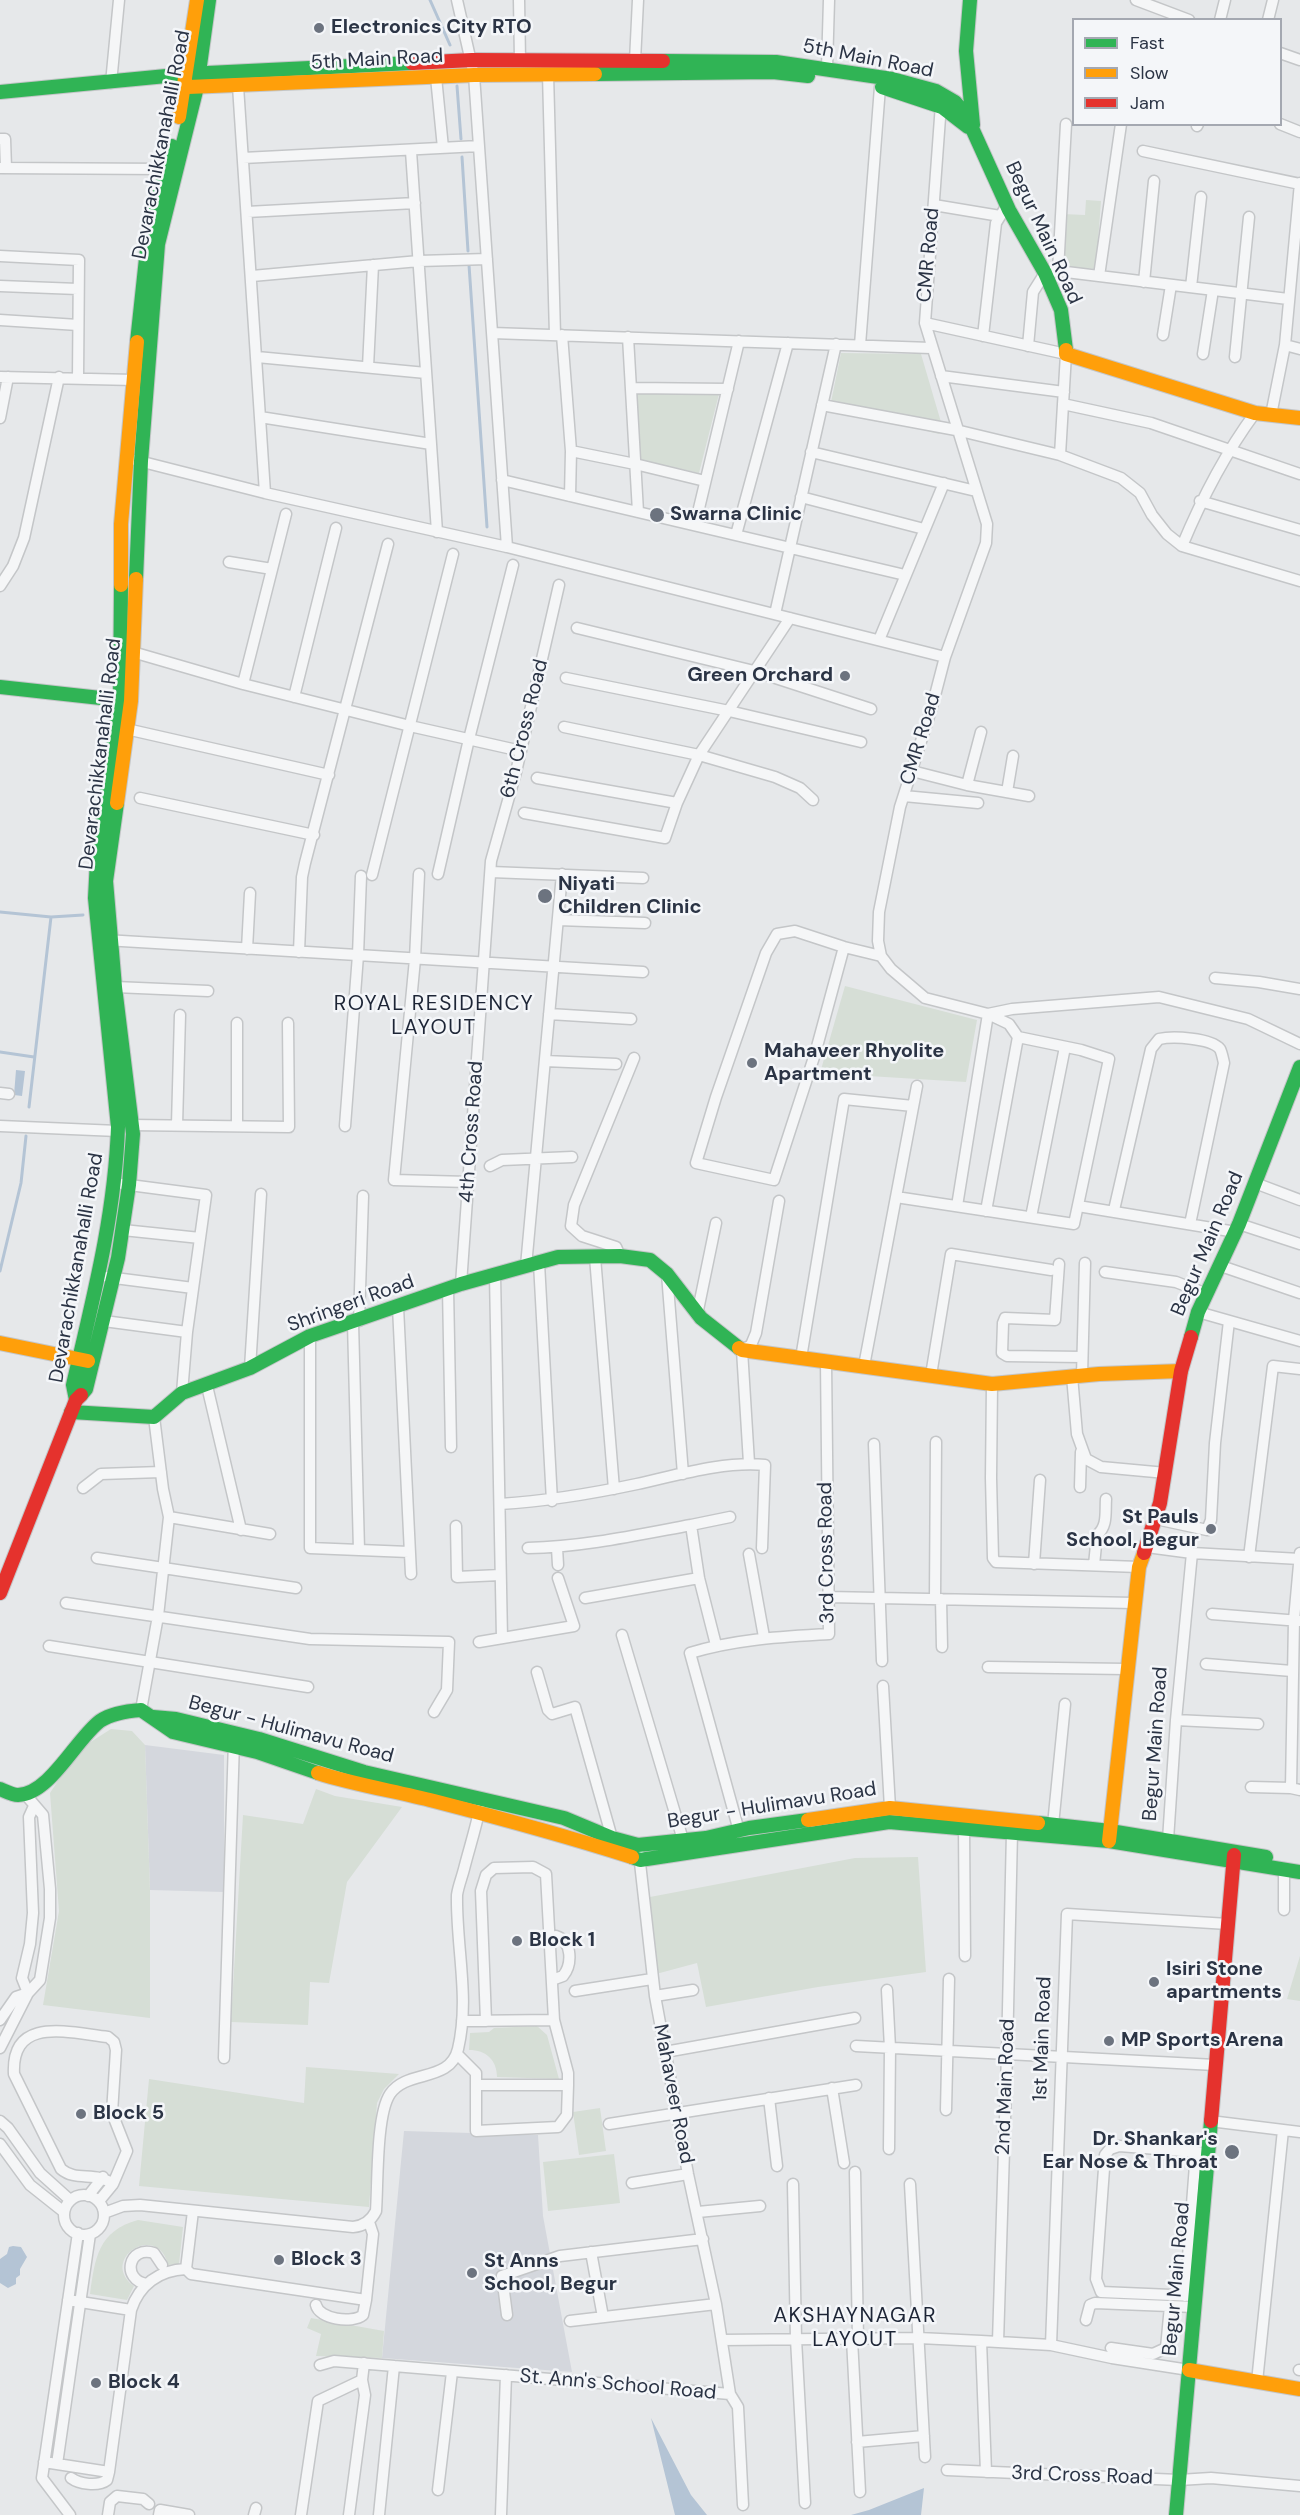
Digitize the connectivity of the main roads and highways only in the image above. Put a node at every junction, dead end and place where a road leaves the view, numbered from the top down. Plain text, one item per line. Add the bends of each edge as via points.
1 (197, 0) edge
2 (209, 0) edge
3 (970, 0) edge
4 (192, 80) junction
5 (0, 92) edge
6 (973, 131) junction
7 (1300, 418) edge
8 (135, 460) junction
9 (0, 687) edge
10 (124, 705) junction
11 (105, 940) junction
12 (1300, 1067) edge
13 (0, 1343) edge
14 (85, 1361) junction
15 (1181, 1371) junction
16 (73, 1406) junction
17 (0, 1593) edge
18 (0, 1789) edge
19 (481, 1805) junction
20 (1109, 1836) junction
21 (1167, 1845) joint
22 (1234, 1857) junction
23 (1300, 1862) edge
24 (1300, 1872) edge
25 (1189, 2370) junction
26 (1300, 2389) edge
27 (1176, 2515) edge

1 - 4 main road, Devarachikkanahalli Road
2 - 4 main road, Devarachikkanahalli Road
3 - 6 main road via 966,51
4 - 5 main road
4 - 6 main road, 5th Main Road via 238,86 474,75 773,72 893,89 942,107
4 - 6 main road, 5th Main Road via 472,60 776,62 892,79 936,91 955,102
4 - 8 main road, Devarachikkanahalli Road via 158,244
4 - 8 main road, Devarachikkanahalli Road via 148,240 135,380
6 - 7 main road, Begur Main Road via 1004,211 1051,272 1066,354 1255,413
8 - 10 main road, Devarachikkanahalli Road
9 - 10 main road via 51,692 59,702
10 - 11 main road, Devarachikkanahalli Road via 110,818
11 - 14 main road, Devarachikkanahalli Road via 118,1131 115,1183
11 - 14 main road, Devarachikkanahalli Road via 115,987 131,1125 129,1185 104,1321
12 - 15 main road, Begur Main Road via 1238,1228 1198,1312
13 - 14 main road
14 - 16 main road, Devarachikkanahalli Road via 73,1385
15 - 16 main road, Shringeri Road via 992,1384 742,1350 697,1315 667,1274 650,1260 620,1256 558,1257 454,1286 310,1336 250,1368 182,1394 154,1417
15 - 20 main road, Begur Main Road via 1166,1473 1156,1519 1139,1567
16 - 17 main road, Devarachikkanahalli Road
18 - 19 main road, Begur - Hulimavu Road via 25,1794 38,1788 82,1738 101,1721 120,1713 176,1719 352,1784
19 - 20 main road, Begur - Hulimavu Road via 564,1818 638,1845 890,1808 1053,1825
19 - 20 main road, Begur - Hulimavu Road via 640,1860 890,1822
20 - 21 main road, Begur - Hulimavu Road
21 - 22 main road, Begur Main Road
22 - 23 main road
22 - 24 main road
22 - 25 main road, Begur Main Road via 1210,2121 1202,2153
25 - 26 main road
25 - 27 main road, Begur Main Road

